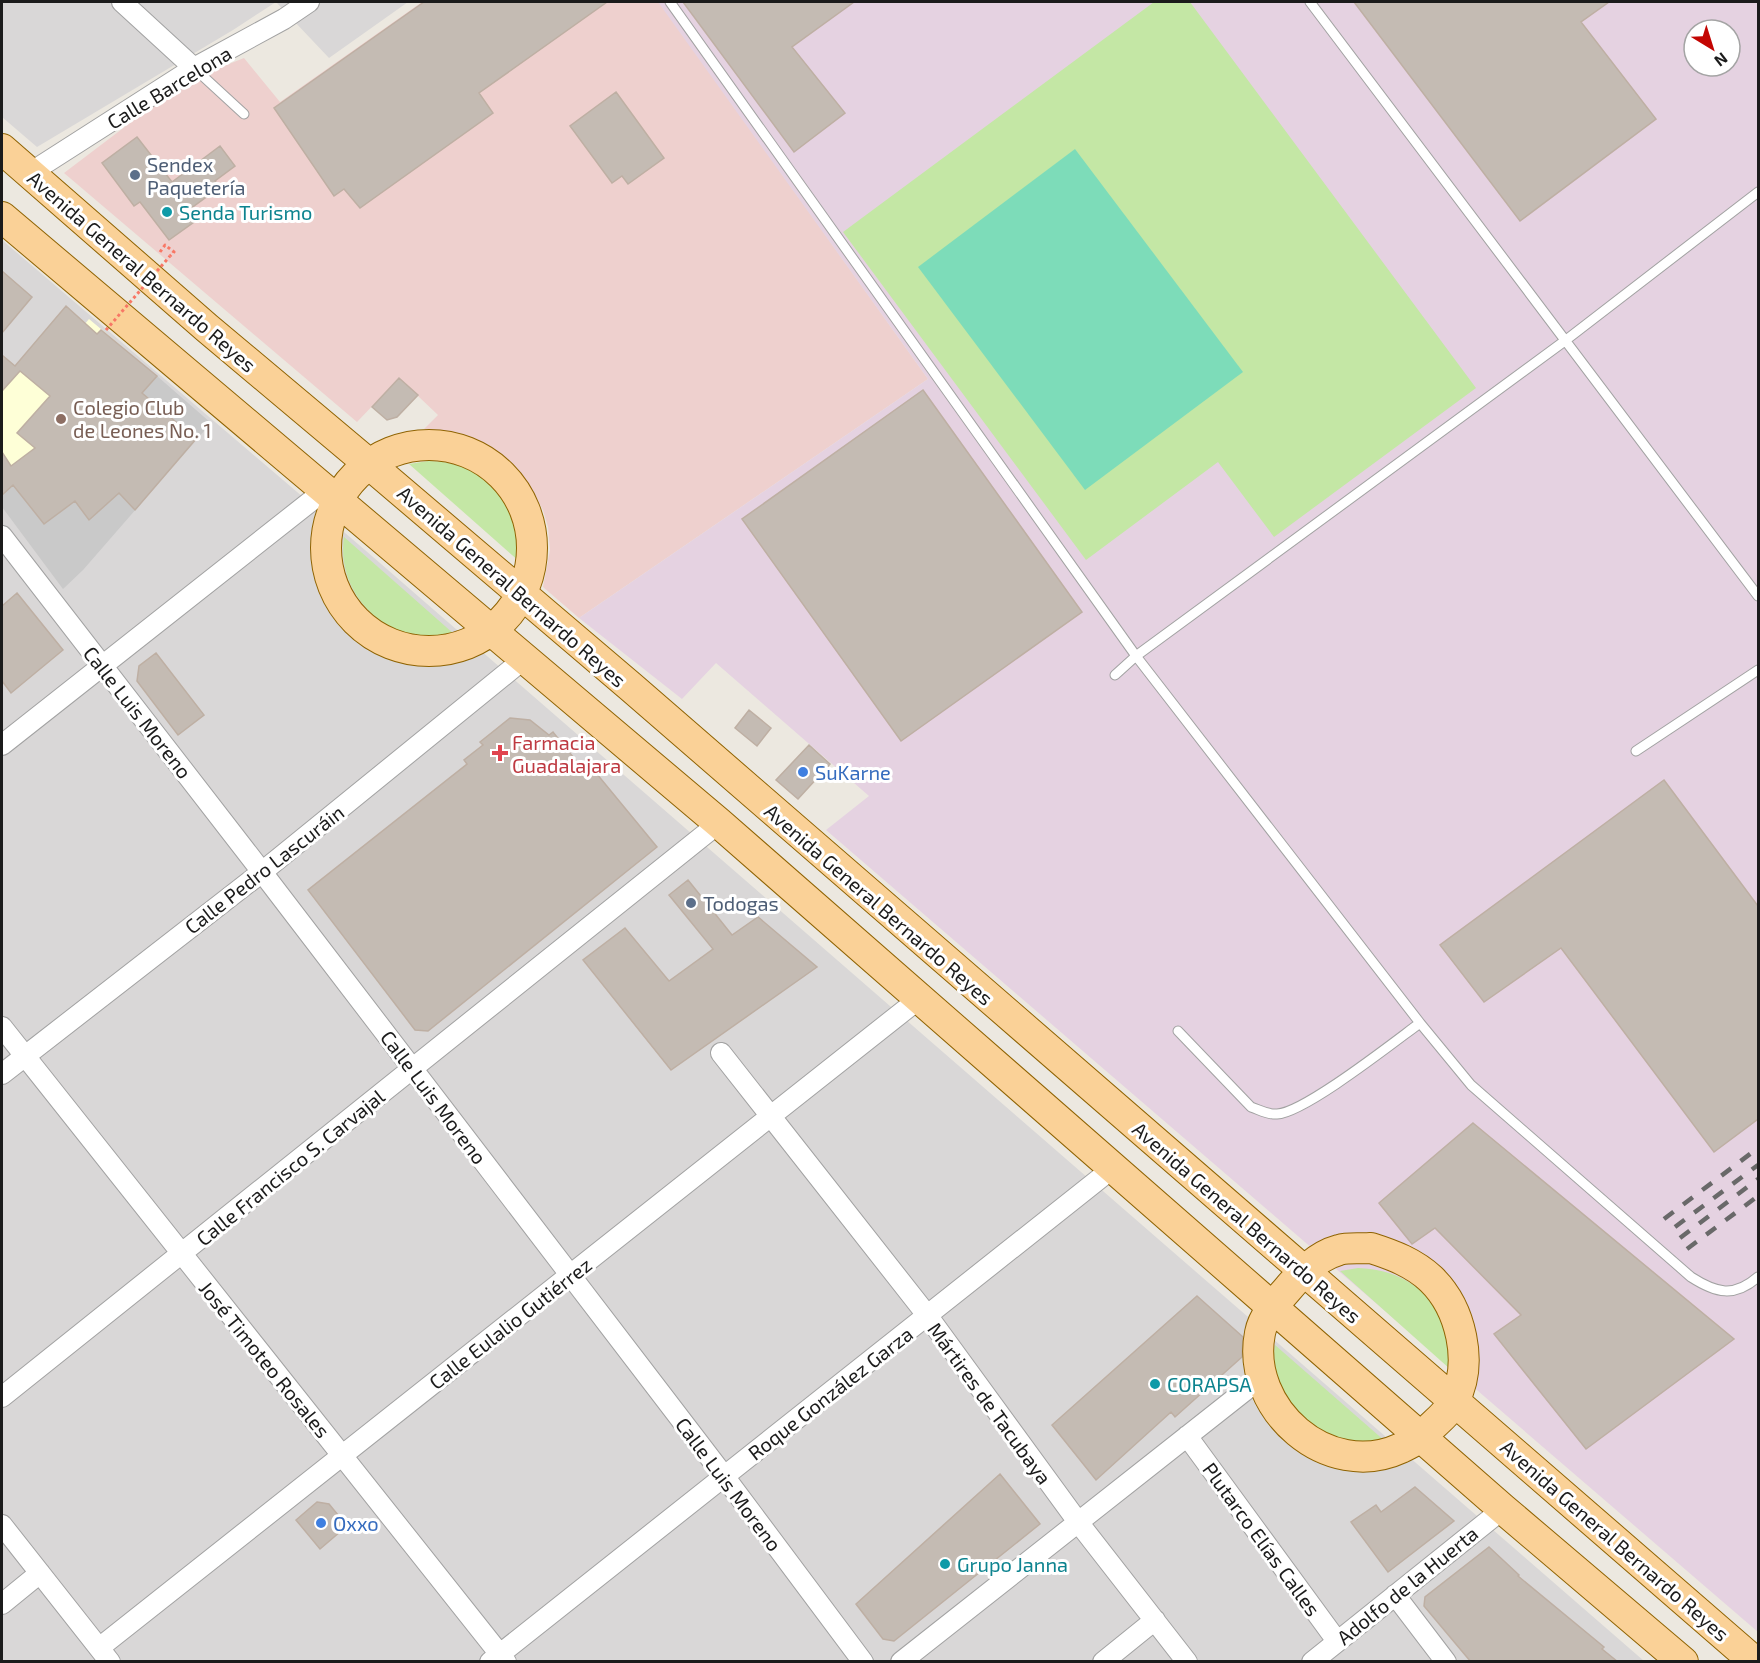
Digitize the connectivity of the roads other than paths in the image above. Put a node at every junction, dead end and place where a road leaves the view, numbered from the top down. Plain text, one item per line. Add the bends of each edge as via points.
1 (122, 2) edge
2 (309, 2) edge
3 (670, 2) edge
4 (1310, 2) edge
5 (194, 68) junction
6 (244, 114) dead end
7 (2, 149) edge
8 (30, 173) junction
9 (1758, 192) edge
10 (2, 217) edge
11 (1566, 340) junction
12 (369, 464) junction
13 (330, 495) junction
14 (2, 536) edge
15 (521, 596) junction
16 (1758, 596) edge
17 (491, 631) junction
18 (1136, 656) junction
19 (524, 659) junction
20 (103, 665) junction
21 (1758, 670) edge
22 (1115, 675) dead end
23 (2, 745) edge
24 (1636, 751) dead end
25 (719, 823) junction
26 (262, 872) junction
27 (920, 998) junction
28 (1420, 1023) junction
29 (2, 1027) edge
30 (1178, 1031) dead end
31 (721, 1053) dead end
32 (25, 1056) junction
33 (412, 1069) junction
34 (2, 1074) edge
35 (770, 1116) junction
36 (1113, 1168) junction
37 (181, 1254) junction
38 (1303, 1271) junction
39 (569, 1275) junction
40 (1758, 1277) edge
41 (1272, 1307) junction
42 (927, 1316) junction
43 (1261, 1377) junction
44 (2, 1397) edge
45 (1454, 1401) junction
46 (1187, 1436) junction
47 (1422, 1438) junction
48 (342, 1456) junction
49 (724, 1476) junction
50 (1503, 1509) junction
51 (1078, 1522) junction
52 (2, 1525) edge
53 (40, 1573) junction
54 (1395, 1595) junction
55 (2, 1604) edge
56 (1155, 1620) junction
57 (1337, 1641) junction
58 (105, 1654) edge
59 (1754, 1656) edge
60 (498, 1659) edge
61 (863, 1662) edge
62 (901, 1662) edge
63 (1103, 1662) edge
64 (1187, 1662) edge
65 (1312, 1662) edge
66 (1446, 1662) edge
67 (1683, 1662) edge

1 - 5 street
2 - 5 street, Calle Barcelona
3 - 18 lane
4 - 11 lane
5 - 6 lane
5 - 8 street, Calle Barcelona via 143,108
7 - 8 main road, Avenida General Bernardo Reyes
8 - 12 main road, Avenida General Bernardo Reyes
9 - 11 lane
10 - 13 main road
11 - 16 lane
11 - 18 lane
12 - 13 main road
12 - 15 main road, Avenida General Bernardo Reyes
12 - 15 main road via 394,451 429,445 459,449 496,470 518,496 531,532 532,558
13 - 17 main road
13 - 17 main road via 325,538 329,579 337,598 365,630 390,645 419,652 446,651
13 - 20 street
14 - 20 street, Calle Luis Moreno
15 - 17 main road
15 - 38 main road, Avenida General Bernardo Reyes
17 - 19 main road
18 - 22 lane
18 - 28 lane
19 - 25 main road
19 - 26 street, Calle Pedro Lascuráin
20 - 23 street
20 - 26 street, Calle Luis Moreno
21 - 24 lane
25 - 27 main road
25 - 33 street, Calle Francisco S. Carvajal
26 - 32 street, Calle Pedro Lascuráin
26 - 33 street, Calle Luis Moreno
27 - 35 street, Calle Eulalio Gutiérrez
27 - 36 main road
28 - 30 lane via 1326,1090 1278,1114 1251,1107
28 - 40 lane via 1471,1084 1691,1277 1721,1292 1744,1288
29 - 32 street, José Timoteo Rosales
31 - 35 street, Mártires de Tacubaya
32 - 34 street, Calle Pedro Lascuráin
32 - 37 street, José Timoteo Rosales
33 - 37 street, Calle Francisco S. Carvajal
33 - 39 street, Calle Luis Moreno
35 - 39 street, Calle Eulalio Gutiérrez
35 - 42 street, Mártires de Tacubaya
36 - 41 main road
36 - 42 street, Roque González Garza
37 - 44 street, Calle Francisco S. Carvajal
37 - 48 street, José Timoteo Rosales
38 - 41 main road
38 - 45 main road, Avenida General Bernardo Reyes
38 - 45 main road via 1340,1249 1371,1248 1403,1259 1431,1279 1452,1306 1462,1338 1463,1370
39 - 48 street, Calle Eulalio Gutiérrez
39 - 49 street, Calle Luis Moreno
41 - 43 main road via 1260,1330
41 - 47 main road
42 - 49 street, Roque González Garza
42 - 51 street, Mártires de Tacubaya
43 - 46 street
43 - 47 main road via 1267,1395 1284,1421 1326,1450 1357,1457 1391,1452
45 - 47 main road
45 - 59 main road, Avenida General Bernardo Reyes
46 - 51 street
46 - 57 street, Plutarco Elías Calles
47 - 50 main road
48 - 58 street, Calle Eulalio Gutiérrez
48 - 60 street, José Timoteo Rosales
49 - 60 street, Roque González Garza
49 - 61 street, Calle Luis Moreno
50 - 54 street, Adolfo de la Huerta
50 - 67 main road
51 - 56 street, Mártires de Tacubaya
51 - 62 street
52 - 53 street
53 - 55 street
53 - 58 street
54 - 57 street, Adolfo de la Huerta
54 - 66 street
56 - 63 street
56 - 64 street, Mártires de Tacubaya
57 - 65 street, Adolfo de la Huerta

